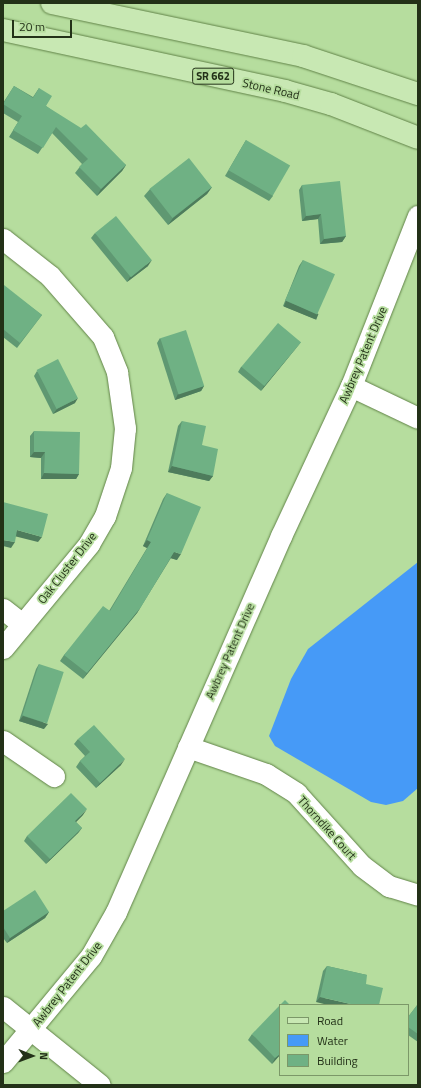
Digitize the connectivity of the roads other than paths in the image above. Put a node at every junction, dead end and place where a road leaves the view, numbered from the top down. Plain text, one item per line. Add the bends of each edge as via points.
1 (52, 3) edge
2 (3, 30) edge
3 (418, 94) edge
4 (418, 138) edge
5 (418, 216) edge
6 (3, 239) edge
7 (351, 386) junction
8 (418, 418) edge
9 (3, 609) edge
10 (22, 624) junction
11 (3, 648) edge
12 (3, 741) edge
13 (188, 747) junction
14 (54, 776) dead end
15 (418, 895) edge
16 (3, 1007) edge
17 (32, 1029) junction
18 (3, 1062) edge
19 (100, 1085) edge

1 - 3 main road via 303,56
2 - 4 main road, Stone Road / SR 662 via 285,91 331,104
5 - 7 street, Awbrey Patent Drive
6 - 10 street, Oak Cluster Drive via 50,276 104,337 117,372 125,428 121,468 105,516 89,544
7 - 8 street
7 - 13 street, Awbrey Patent Drive
9 - 10 street
10 - 11 street, Oak Cluster Drive
12 - 14 street
13 - 15 street, Thorndike Court via 266,774 296,793 362,866 390,886
13 - 17 street, Awbrey Patent Drive via 105,935
16 - 17 street
17 - 18 street, Awbrey Patent Drive
17 - 19 street

